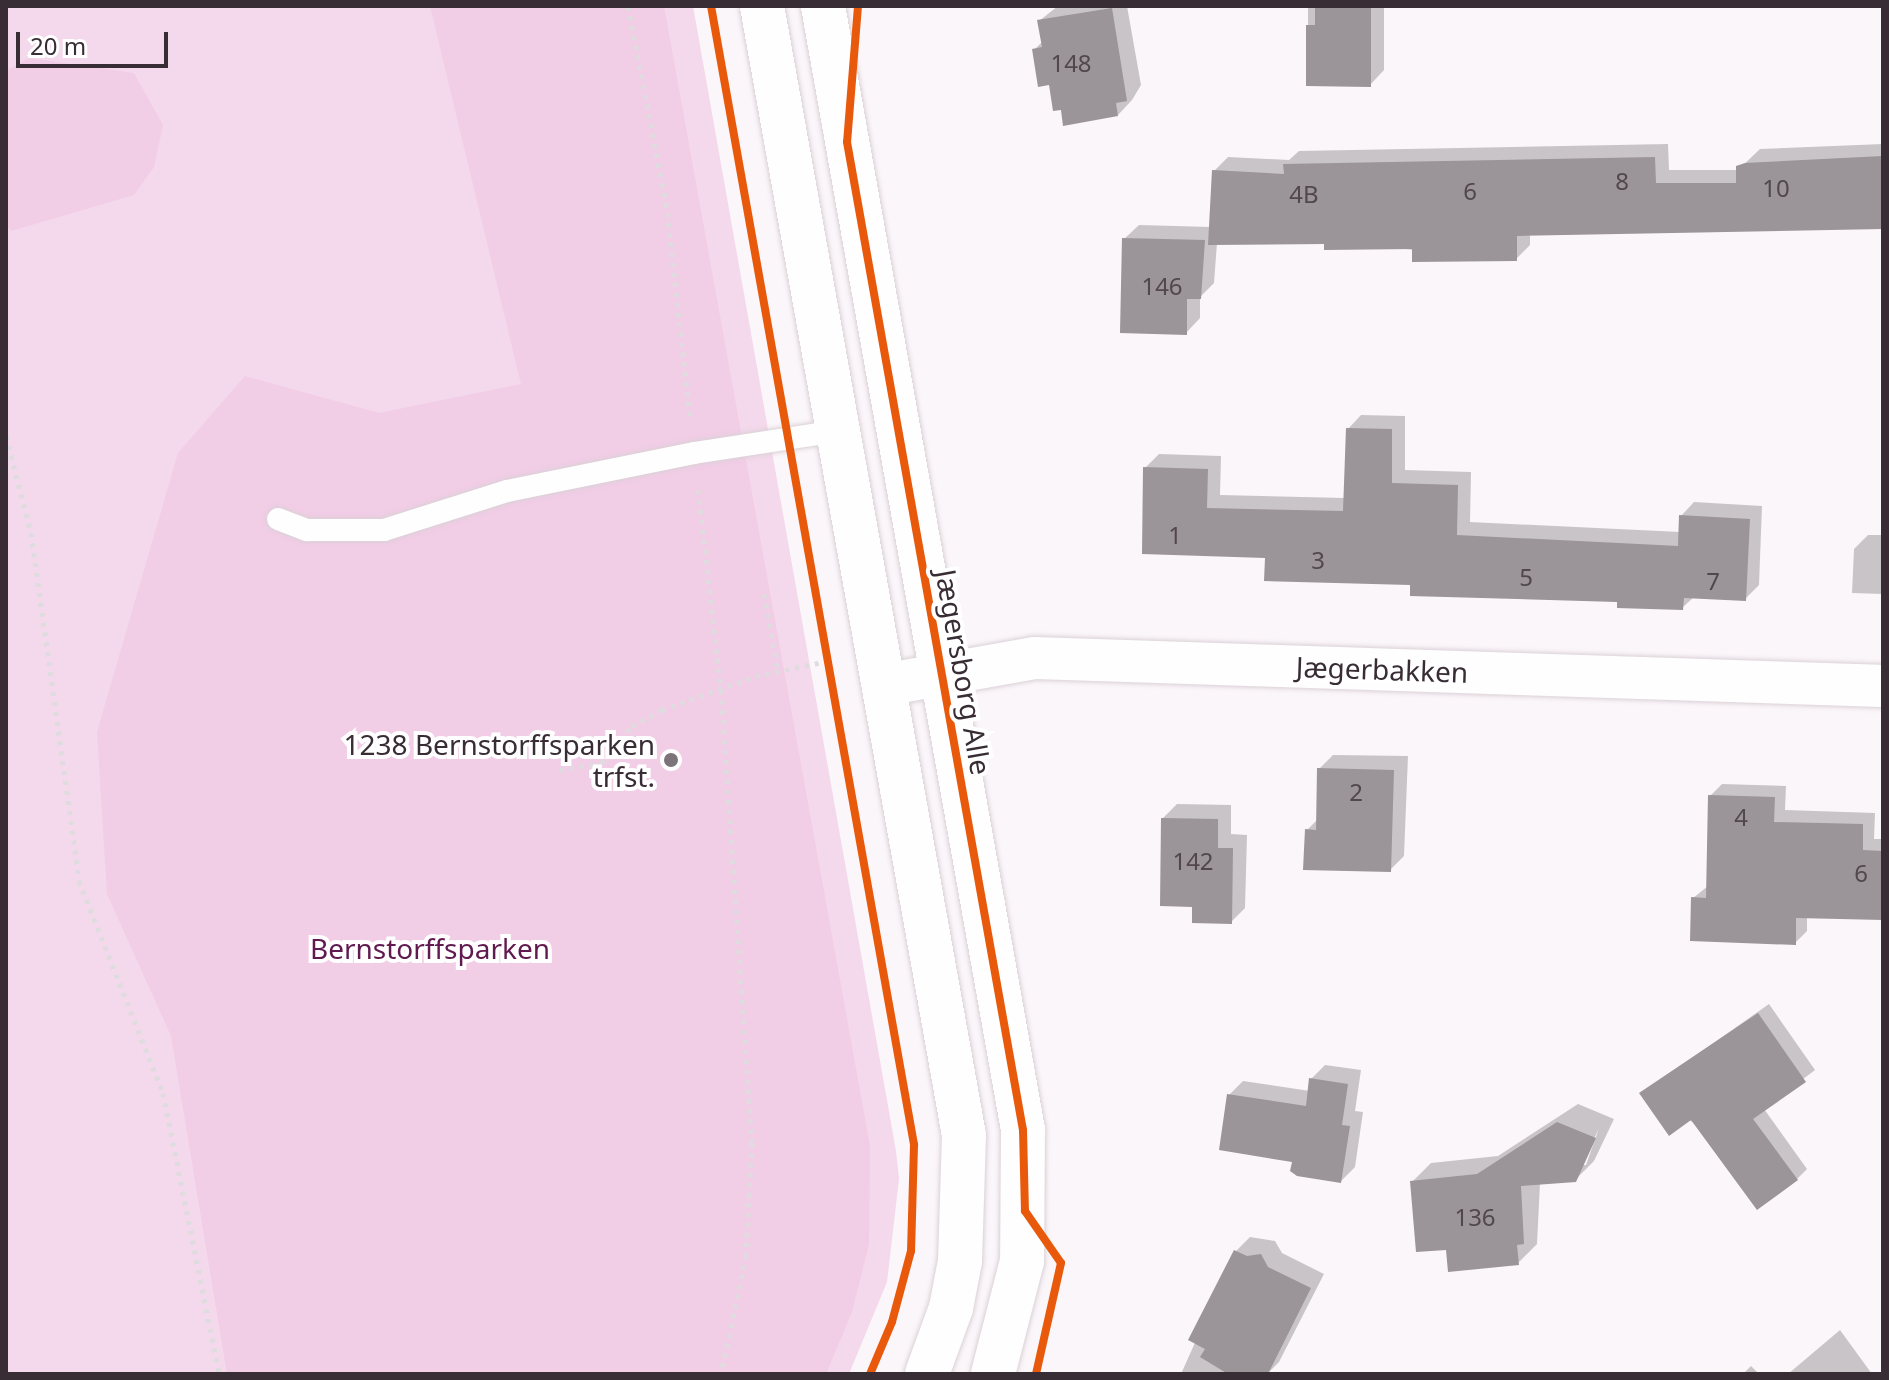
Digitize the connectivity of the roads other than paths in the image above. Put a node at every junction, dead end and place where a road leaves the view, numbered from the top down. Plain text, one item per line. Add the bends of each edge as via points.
1 (762, 6) edge
2 (823, 6) edge
3 (838, 431) junction
4 (278, 519) dead end
5 (942, 674) junction
6 (883, 685) junction
7 (1883, 686) edge
8 (927, 1374) edge
9 (993, 1374) edge

1 - 3 street
2 - 5 street, Jægersborg Alle
3 - 4 lane via 694,453 507,491 384,530 307,530
3 - 6 street
5 - 6 street, Jægerbakken
5 - 7 street, Jægerbakken via 1035,658
5 - 9 street, Jægersborg Alle via 1024,1143 1022,1261
6 - 8 street via 965,1162 960,1261

